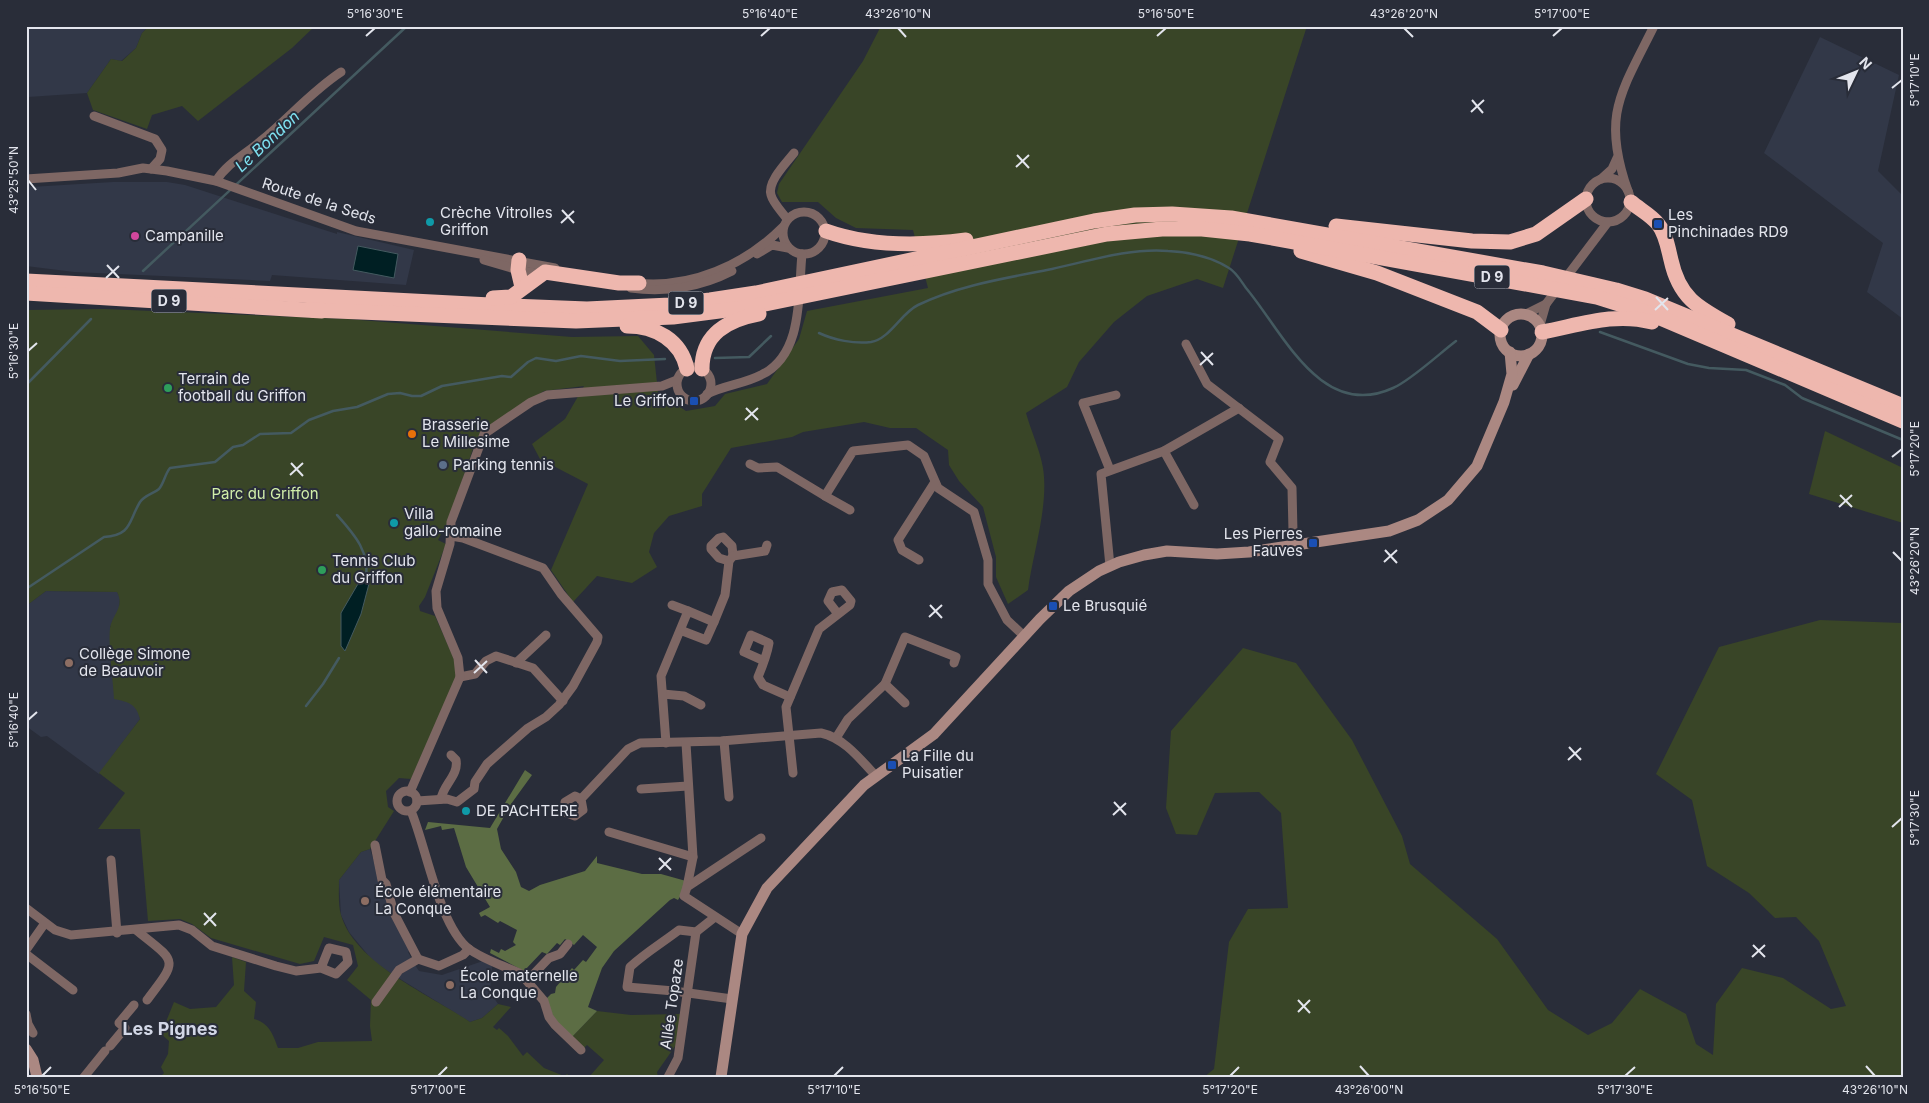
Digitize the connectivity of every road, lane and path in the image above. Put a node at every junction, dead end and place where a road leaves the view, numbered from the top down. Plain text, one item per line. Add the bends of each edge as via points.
1 (1654, 26) edge
2 (340, 72) dead end
3 (94, 116) dead end
4 (794, 153) dead end
5 (1617, 158) junction
6 (151, 169) junction
7 (26, 179) edge
8 (1601, 179) junction
9 (219, 182) junction
10 (1630, 196) junction
11 (1586, 199) junction
12 (1195, 216) junction
13 (1593, 217) junction
14 (1608, 222) junction
15 (785, 223) junction
16 (1059, 228) junction
17 (1162, 229) junction
18 (826, 232) junction
19 (1590, 244) junction
20 (788, 248) junction
21 (802, 254) junction
22 (519, 265) junction
23 (541, 274) junction
24 (26, 276) edge
25 (26, 281) edge
26 (888, 281) junction
27 (639, 283) junction
28 (137, 287) junction
29 (522, 287) junction
30 (26, 293) edge
31 (307, 295) junction
32 (26, 301) edge
33 (1547, 303) junction
34 (257, 306) junction
35 (312, 310) junction
36 (1526, 314) junction
37 (1541, 329) junction
38 (1501, 330) junction
39 (1186, 344) dead end
40 (1510, 352) junction
41 (1529, 354) junction
42 (693, 374) junction
43 (1808, 380) junction
44 (735, 382) junction
45 (662, 386) junction
46 (1871, 392) junction
47 (707, 394) junction
48 (680, 395) junction
49 (1116, 395) dead end
50 (1504, 402) junction
51 (1903, 406) edge
52 (1238, 408) junction
53 (1903, 421) edge
54 (1164, 451) junction
55 (750, 464) dead end
56 (1110, 470) junction
57 (935, 482) junction
58 (826, 496) junction
59 (1194, 505) dead end
60 (850, 510) dead end
61 (451, 536) junction
62 (768, 545) dead end
63 (1293, 546) junction
64 (919, 560) dead end
65 (1110, 566) junction
66 (672, 604) dead end
67 (688, 611) junction
68 (838, 614) dead end
69 (714, 622) junction
70 (680, 630) junction
71 (546, 635) dead end
72 (1024, 636) junction
73 (764, 661) dead end
74 (516, 663) junction
75 (954, 663) dead end
76 (460, 676) junction
77 (885, 684) junction
78 (663, 694) junction
79 (790, 697) junction
80 (563, 701) junction
81 (905, 703) dead end
82 (702, 704) dead end
83 (789, 735) junction
84 (836, 738) junction
85 (724, 741) junction
86 (686, 742) junction
87 (666, 743) junction
88 (452, 756) dead end
89 (793, 773) dead end
90 (876, 776) junction
91 (688, 786) junction
92 (642, 789) dead end
93 (410, 792) junction
94 (729, 797) dead end
95 (441, 799) junction
96 (581, 799) dead end
97 (417, 801) junction
98 (411, 811) junction
99 (609, 832) dead end
100 (761, 838) dead end
101 (375, 845) dead end
102 (693, 857) junction
103 (111, 860) dead end
104 (686, 892) junction
105 (26, 908) edge
106 (715, 917) junction
107 (45, 923) junction
108 (136, 930) junction
109 (696, 932) junction
110 (118, 933) junction
111 (742, 934) junction
112 (568, 944) dead end
113 (469, 949) junction
114 (26, 950) edge
115 (26, 954) edge
116 (418, 959) junction
117 (321, 968) dead end
118 (528, 980) junction
119 (73, 990) dead end
120 (689, 992) junction
121 (732, 999) junction
122 (147, 1000) dead end
123 (376, 1002) dead end
124 (134, 1005) dead end
125 (26, 1014) edge
126 (33, 1033) dead end
127 (26, 1049) edge
128 (581, 1050) dead end
129 (37, 1077) edge
130 (84, 1077) edge
131 (668, 1077) edge
132 (721, 1077) edge

1 - 5 street via 1617,106
2 - 9 street via 317,88 261,141 222,170
3 - 6 street via 155,139 162,150 160,159
4 - 15 street via 770,190
5 - 8 street via 1612,169
5 - 10 street
6 - 7 street, Route de la Seds
6 - 9 street, Route de la Seds
8 - 10 street via 1617,180
8 - 11 street via 1591,187
9 - 22 street, Route de la Seds via 356,231
10 - 14 street via 1626,214
10 - 46 highway via 1658,224 1666,238 1677,280 1694,304 1745,333
11 - 12 highway via 1536,234 1494,243 1268,217
11 - 13 street
12 - 16 highway, D 9 via 1135,215
12 - 46 highway, D 9 via 1268,223 1543,273 1616,290 1676,311
13 - 14 street
13 - 19 street
14 - 19 street
15 - 18 street via 796,213 806,212 815,215
15 - 20 street via 783,238
15 - 27 street, Route de la Seds via 749,254 712,274 690,281
16 - 18 highway via 948,243 901,244
16 - 31 highway, D 9 via 756,293 670,305 587,309
17 - 26 highway, D 9 via 1107,234
17 - 38 highway via 1263,242 1349,263 1483,315
17 - 43 highway, D 9 via 1250,234 1597,297 1651,314
18 - 21 street via 825,242 819,248
19 - 33 street
20 - 21 street
20 - 23 street, Route de la Seds via 772,245 715,280 691,286 640,290
21 - 44 street via 792,339 782,358 763,375
22 - 23 street, Route de la Seds
22 - 27 street, Route de la Seds
22 - 29 highway
23 - 27 highway via 552,272 619,283
23 - 29 highway
24 - 28 highway
25 - 28 highway, D 9
26 - 35 highway, D 9 via 750,307 673,317 576,321
26 - 42 highway via 726,323 706,344
28 - 31 highway, D 9
29 - 31 highway via 511,297 504,298
30 - 34 highway, D 9
32 - 34 highway
33 - 36 street
33 - 37 street
34 - 35 highway, D 9
35 - 42 highway via 541,326 638,326 667,337
36 - 37 street
36 - 38 street via 1508,319
37 - 41 street via 1540,345
37 - 43 highway via 1611,318 1641,319
38 - 40 street via 1502,342
39 - 52 street via 1207,384
40 - 41 street
40 - 50 street via 1512,374
41 - 50 street
42 - 44 street
42 - 45 street
42 - 47 street via 710,384
42 - 48 street
43 - 53 highway, D 9
44 - 47 street
45 - 48 street
45 - 61 street via 547,394 491,429 479,444 451,522
46 - 51 highway, D 9
47 - 48 street via 694,401
49 - 56 street via 1083,403
50 - 63 street via 1477,466 1464,484 1433,512 1389,531
52 - 54 street
52 - 63 street via 1279,439 1270,462 1292,488 1293,532 1298,538
54 - 56 street
54 - 59 street
55 - 58 street via 758,468 777,467
56 - 65 street via 1101,474
57 - 58 street via 924,456 908,446 867,449 853,451
57 - 64 street via 898,540 902,550
57 - 72 street via 938,488 974,512 988,560 988,584 1007,620
58 - 60 street
61 - 76 street via 436,591 437,608 458,658
61 - 80 street via 542,568 598,637 596,647
62 - 69 street via 765,551 731,559 725,595
63 - 65 street via 1233,554 1144,554
65 - 72 street via 1069,591
66 - 67 street
67 - 69 street
67 - 70 street
68 - 79 street via 818,629
69 - 70 street via 706,640
70 - 78 street via 662,676
71 - 74 street
72 - 90 street via 934,734
73 - 79 street via 758,677 763,685
74 - 76 street via 496,656 486,661 475,674
74 - 80 street via 533,668
75 - 77 street via 956,657 905,636
76 - 93 street
77 - 81 street
77 - 84 street via 848,719
78 - 82 street via 684,696
78 - 87 street
79 - 83 street via 786,707
80 - 95 street via 487,764 474,789 465,797 457,802
83 - 84 street via 820,733
83 - 85 street
83 - 89 street
84 - 90 street
85 - 86 street
85 - 94 street
86 - 87 street
86 - 91 street
87 - 96 street via 640,743 628,749
88 - 95 street via 456,760 456,770 445,784
90 - 111 street via 849,799 767,888
91 - 92 street
91 - 102 street
93 - 97 street
93 - 98 street via 401,793 396,800 400,809
95 - 97 street
97 - 98 street
98 - 113 street via 435,888 460,939
99 - 102 street
100 - 104 street
101 - 116 street via 382,880 394,912
102 - 104 street
103 - 110 street
104 - 106 street
105 - 107 street
106 - 109 street
106 - 111 street
107 - 110 street via 64,934
107 - 114 street
108 - 110 street
108 - 117 street via 179,925 212,946 276,966 296,971
108 - 122 street via 168,956 170,964 168,973
109 - 120 street, Allée Topaze
109 - 120 street via 679,930 649,950 630,967 626,987
111 - 121 street
112 - 118 street
113 - 116 street via 439,966
113 - 118 street
115 - 119 street
116 - 123 street via 400,970
118 - 128 street via 544,1001 555,1025
120 - 121 street
120 - 131 street, Allée Topaze via 678,1058
121 - 132 street
124 - 130 street via 119,1023 125,1028
125 - 126 street
127 - 129 street via 34,1060

